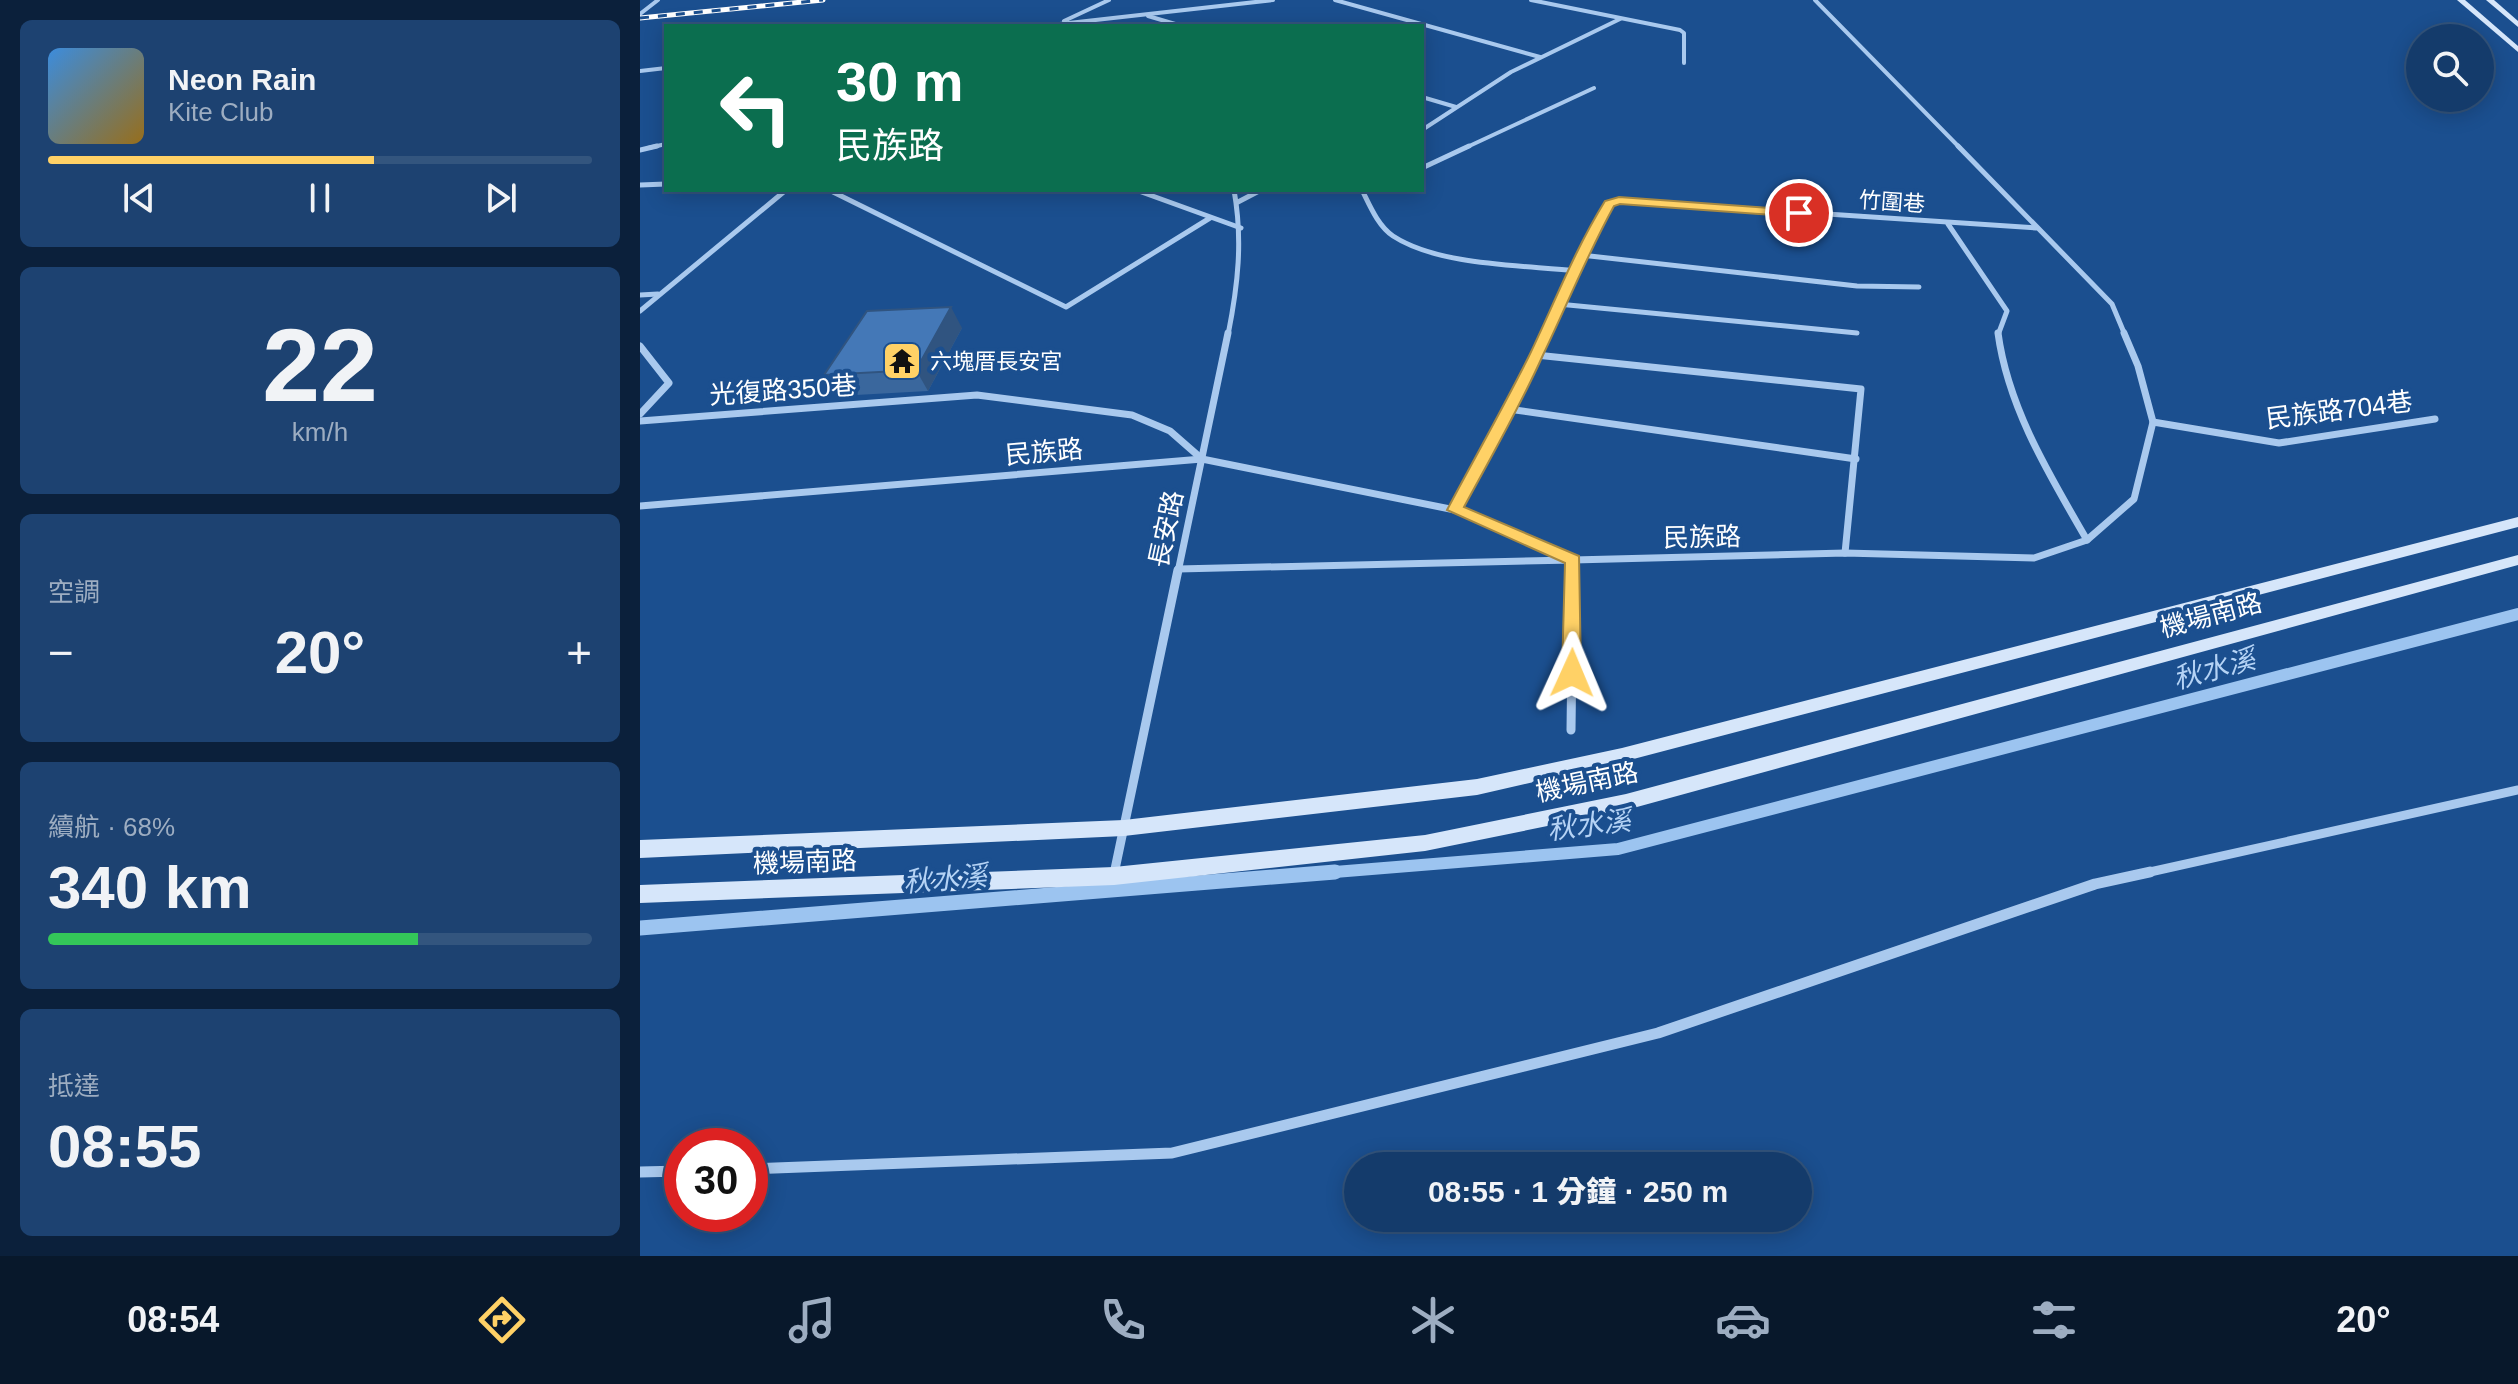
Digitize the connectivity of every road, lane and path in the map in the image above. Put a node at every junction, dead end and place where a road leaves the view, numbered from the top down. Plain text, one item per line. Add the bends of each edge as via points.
1 (658, 0) edge
2 (1109, 0) edge
3 (1273, 0) edge
4 (1335, 0) edge
5 (1531, 0) edge
6 (1815, 0) edge
7 (2461, 0) edge
8 (2490, 0) edge
9 (640, 6) edge
10 (649, 7) junction
11 (640, 14) edge
12 (1143, 15) junction
13 (1620, 19) junction
14 (1057, 24) edge
15 (1175, 24) edge
16 (1422, 24) edge
17 (1424, 25) edge
18 (2518, 25) edge
19 (2518, 50) edge
20 (1541, 57) junction
21 (1684, 63) dead end
22 (664, 68) edge
23 (640, 71) edge
24 (1594, 88) dead end
25 (1424, 98) edge
26 (1456, 107) junction
27 (1424, 129) edge
28 (664, 144) edge
29 (640, 150) edge
30 (1424, 167) edge
31 (664, 184) edge
32 (640, 185) edge
33 (784, 192) edge
34 (833, 192) edge
35 (1141, 192) edge
36 (1235, 192) edge
37 (1257, 192) edge
38 (1363, 192) edge
39 (1238, 202) junction
40 (1210, 218) junction
41 (1948, 224) junction
42 (1241, 228) junction
43 (2036, 228) junction
44 (1581, 255) junction
45 (1577, 271) junction
46 (1919, 287) dead end
47 (659, 294) junction
48 (640, 295) edge
49 (1558, 304) junction
50 (640, 311) edge
51 (1857, 333) dead end
52 (640, 346) edge
53 (1536, 355) junction
54 (1508, 409) junction
55 (640, 414) edge
56 (2435, 419) dead end
57 (640, 421) edge
58 (2153, 422) junction
59 (1202, 459) junction
60 (1856, 459) junction
61 (640, 506) edge
62 (1455, 510) junction
63 (2518, 522) edge
64 (2087, 540) junction
65 (1845, 553) junction
66 (1573, 560) junction
67 (2518, 560) edge
68 (1178, 569) junction
69 (1571, 730) dead end
70 (2518, 790) edge
71 (1124, 828) junction
72 (640, 849) edge
73 (1114, 876) junction
74 (640, 894) edge
75 (768, 1168) edge
76 (664, 1171) edge
77 (640, 1172) edge

1 - 10 street
2 - 14 street
3 - 12 street
4 - 16 street
5 - 13 street
6 - 43 street, 民族路
7 - 19 street
8 - 18 street
9 - 10 street
10 - 11 street
12 - 14 street
12 - 15 street
13 - 20 street
13 - 21 street via 1684,33
17 - 20 street
20 - 26 street
22 - 23 street
24 - 30 street
25 - 26 street
26 - 27 street
28 - 29 street
31 - 32 street
33 - 47 street
34 - 40 street via 1066,307
35 - 40 street
36 - 39 street, 長安路
37 - 39 street
38 - 45 street via 1394,237 1420,248
39 - 42 street, 長安路
40 - 42 street
41 - 43 street, 竹圍巷
41 - 44 street, 竹圍巷 via 1619,200 1609,204
41 - 64 street via 2007,311 1998,334 2008,375 2037,453
42 - 59 street, 長安路 via 1238,286
43 - 58 street, 民族路 via 2112,304 2138,366
44 - 45 street, 竹圍巷
44 - 46 street via 1857,286
45 - 49 street, 竹圍巷
47 - 48 street
47 - 50 street
49 - 51 street
49 - 53 street, 竹圍巷
52 - 55 street via 669,383
53 - 54 street, 竹圍巷
53 - 60 street via 1861,389
54 - 60 street
54 - 62 street, 竹圍巷
56 - 58 street, 民族路704巷 via 2279,443
57 - 59 street, 光復路350巷 via 977,395 1132,415 1170,431
58 - 64 street, 民族路 via 2134,499
59 - 61 street, 民族路
59 - 62 street, 民族路
59 - 68 street, 長安路
60 - 65 street
62 - 66 street, 民族路
63 - 71 street, 機場南路 via 1593,762 1477,787
64 - 65 street, 民族路 via 2034,558
65 - 66 street, 民族路
66 - 68 street
66 - 69 street
67 - 73 street, 機場南路 via 1626,802 1425,843
68 - 71 street, 長安路
70 - 75 street via 2095,884 1658,1033 1172,1153
71 - 72 street, 機場南路
71 - 73 street, 長安路
73 - 74 street, 機場南路
76 - 77 street

